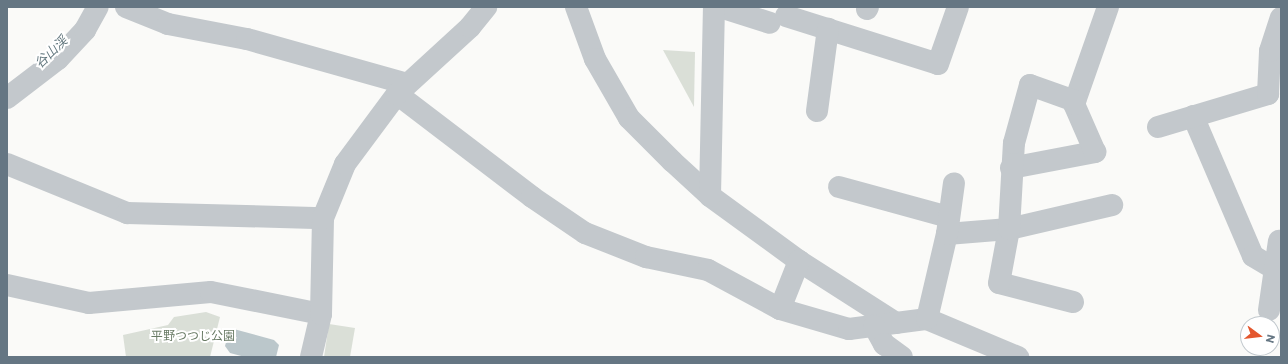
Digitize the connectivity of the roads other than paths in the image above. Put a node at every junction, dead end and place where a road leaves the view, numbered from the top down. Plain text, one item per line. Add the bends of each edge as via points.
1 (98, 7) edge
2 (126, 7) edge
3 (486, 7) edge
4 (576, 7) edge
5 (714, 7) edge
6 (720, 7) edge
7 (958, 7) edge
8 (1108, 7) edge
9 (1281, 18) edge
10 (828, 29) junction
11 (402, 89) junction
12 (7, 98) edge
13 (1075, 101) junction
14 (817, 111) dead end
15 (1193, 116) junction
16 (1158, 127) dead end
17 (7, 164) edge
18 (1011, 168) junction
19 (954, 183) dead end
20 (839, 187) dead end
21 (710, 196) junction
22 (1112, 205) dead end
23 (323, 218) junction
24 (948, 226) junction
25 (1009, 229) junction
26 (1279, 241) dead end
27 (799, 261) junction
28 (1275, 269) junction
29 (7, 285) edge
30 (1073, 302) dead end
31 (780, 309) junction
32 (1269, 310) dead end
33 (321, 314) junction
34 (927, 319) junction
35 (896, 323) junction
36 (874, 326) junction
37 (311, 357) edge
38 (902, 357) edge
39 (1018, 357) edge

1 - 12 street via 85,30 58,59
2 - 11 street via 168,24 247,39
3 - 11 street via 470,27
4 - 21 street via 595,59 629,118
5 - 21 street
6 - 10 street
7 - 10 street via 938,64
8 - 13 street
9 - 15 street via 1270,51 1268,94
10 - 14 street
11 - 23 street via 345,164
11 - 31 street via 532,197 585,234 646,257 708,270
13 - 18 street via 1030,85 1014,143
13 - 18 street via 1095,152
15 - 16 street
15 - 28 street via 1253,256
17 - 23 street via 127,213
18 - 25 street
19 - 24 street
20 - 24 street
21 - 27 street
22 - 25 street
23 - 33 street
24 - 25 street
24 - 34 street
25 - 30 street via 999,282
26 - 28 street
27 - 31 street
27 - 35 street
28 - 32 street
29 - 33 street via 89,303 211,292
31 - 36 street via 850,329
33 - 37 street
34 - 35 street
34 - 39 street
35 - 36 street
36 - 38 street via 884,344

